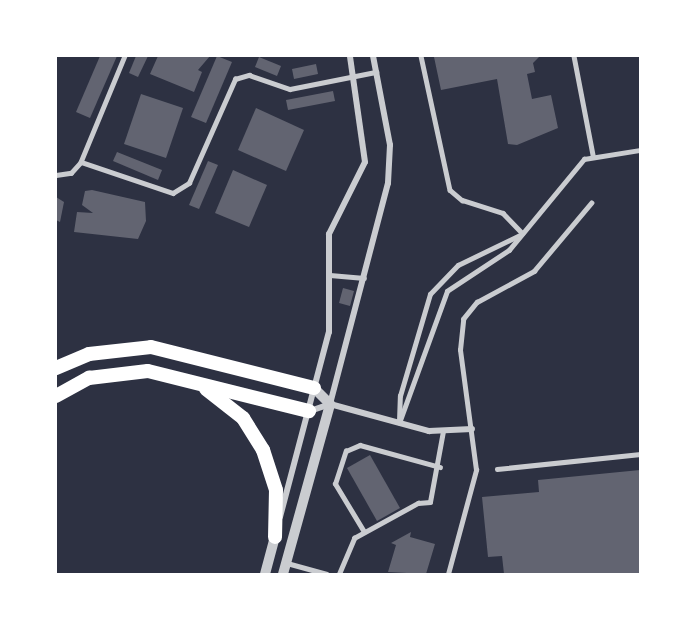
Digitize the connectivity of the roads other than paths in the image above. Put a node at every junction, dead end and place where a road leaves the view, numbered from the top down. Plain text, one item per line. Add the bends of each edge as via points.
1 (125, 56) edge
2 (350, 56) edge
3 (373, 56) edge
4 (421, 56) edge
5 (574, 56) edge
6 (376, 72) junction
7 (354, 76) junction
8 (640, 150) edge
9 (593, 155) junction
10 (81, 162) junction
11 (56, 175) edge
12 (591, 203) dead end
13 (522, 233) junction
14 (330, 275) junction
15 (364, 278) junction
16 (56, 368) edge
17 (171, 375) junction
18 (314, 388) junction
19 (56, 396) edge
20 (330, 404) junction
21 (309, 411) junction
22 (399, 423) junction
23 (472, 429) junction
24 (443, 432) junction
25 (640, 454) edge
26 (440, 467) junction
27 (497, 469) dead end
28 (364, 532) junction
29 (275, 537) junction
30 (286, 563) junction
31 (265, 574) edge
32 (283, 574) edge
33 (327, 574) edge
34 (339, 574) edge
35 (448, 574) edge

1 - 10 lane
2 - 7 street
3 - 6 street
4 - 13 lane via 450,190 462,200 503,213
5 - 9 lane
6 - 7 lane
6 - 15 street via 390,164
7 - 10 lane via 290,89 249,75 235,79 181,191 161,191
7 - 14 street via 365,162 329,234
8 - 9 lane
9 - 13 lane via 577,165
10 - 11 lane via 72,173
12 - 23 lane via 534,271 477,302 462,319 460,350
13 - 22 lane via 502,256 463,277 441,300 412,400
13 - 22 lane via 458,265 430,294 400,396
14 - 15 lane
14 - 18 street via 332,316
15 - 20 street
16 - 18 main road via 89,354 151,348
17 - 19 main road via 106,374
17 - 21 main road
17 - 29 main road via 219,396 253,433 276,490
18 - 20 street
18 - 21 street
20 - 21 street
20 - 22 street
20 - 30 street
21 - 29 street
22 - 24 street
23 - 24 street
23 - 35 lane via 475,478
24 - 26 lane
25 - 27 lane
26 - 28 lane via 430,502 418,502
26 - 28 lane via 360,445 346,451 335,484
28 - 34 lane via 350,543
29 - 31 street
30 - 32 street
30 - 33 lane

